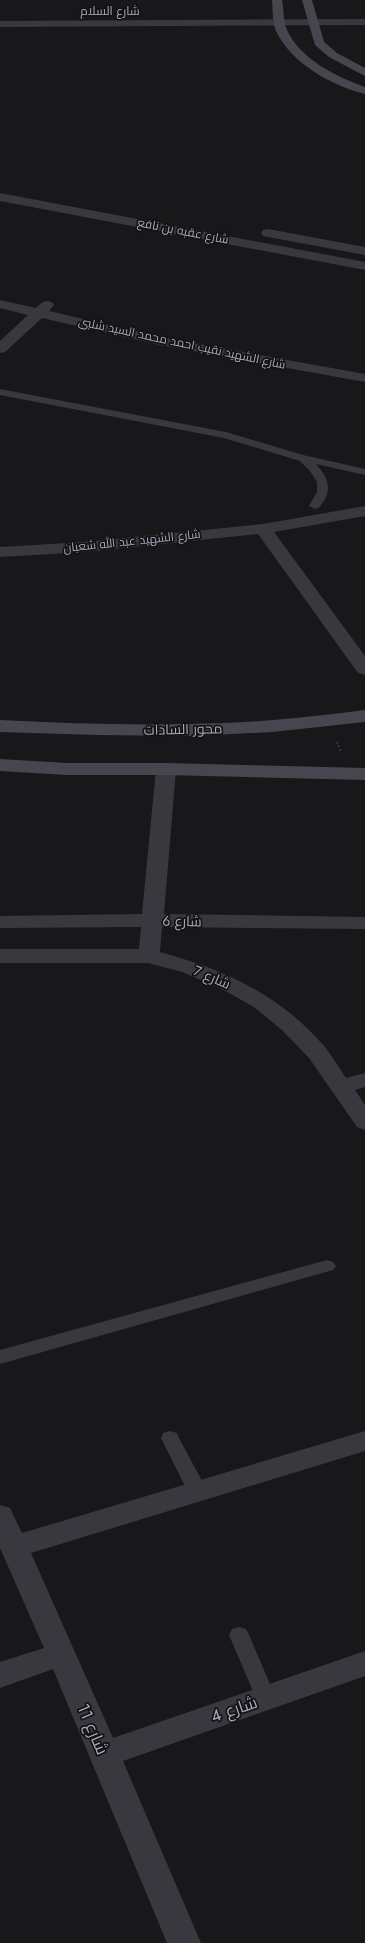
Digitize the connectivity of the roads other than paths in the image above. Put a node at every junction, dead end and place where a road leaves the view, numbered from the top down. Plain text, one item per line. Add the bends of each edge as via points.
1 (278, 0) edge
2 (307, 0) edge
3 (365, 22) edge
4 (0, 24) edge
5 (281, 26) junction
6 (313, 26) junction
7 (365, 30) edge
8 (0, 31) edge
9 (365, 73) edge
10 (365, 91) edge
11 (0, 197) edge
12 (252, 230) dead end
13 (365, 251) edge
14 (365, 266) edge
15 (0, 293) edge
16 (13, 303) edge
17 (44, 308) junction
18 (0, 321) edge
19 (0, 349) edge
20 (365, 364) edge
21 (365, 378) edge
22 (0, 392) edge
23 (302, 458) junction
24 (365, 472) edge
25 (365, 497) edge
26 (315, 506) junction
27 (365, 511) edge
28 (263, 529) junction
29 (0, 552) edge
30 (365, 669) edge
31 (365, 716) edge
32 (0, 726) edge
33 (0, 766) edge
34 (166, 769) junction
35 (357, 774) edge
36 (152, 920) junction
37 (0, 922) edge
38 (365, 923) edge
39 (0, 956) edge
40 (149, 956) junction
41 (365, 1080) edge
42 (342, 1086) junction
43 (365, 1122) edge
44 (327, 1266) dead end
45 (0, 1357) edge
46 (170, 1438) dead end
47 (365, 1441) edge
48 (198, 1492) junction
49 (0, 1516) edge
50 (14, 1547) junction
51 (239, 1635) dead end
52 (62, 1654) junction
53 (365, 1663) edge
54 (0, 1676) edge
55 (266, 1698) junction
56 (104, 1754) junction
57 (184, 1943) edge

1 - 5 street
2 - 6 street
3 - 6 street, شارع السلام
4 - 5 street, شارع السلام
5 - 6 street, شارع السلام
5 - 8 street, شارع السلام
5 - 10 street via 289,44 304,58 351,87
6 - 7 street, شارع السلام
6 - 9 street via 319,43 333,55
11 - 14 street, شارع عقبه بن نافع
12 - 13 street
15 - 16 street, شارع الشهيد نقيب احمد محمد السيد شلبى
16 - 17 street, شارع الشهيد نقيب احمد محمد السيد شلبى
16 - 18 street
17 - 19 street
17 - 20 street, شارع الشهيد نقيب احمد محمد السيد شلبى
17 - 21 street, شارع الشهيد نقيب احمد محمد السيد شلبى via 160,341
22 - 23 lane via 226,435
23 - 24 lane
23 - 26 lane via 321,480 323,492
25 - 26 street
26 - 28 street via 287,516
27 - 28 street, شارع الشهيد عبد الله شعبان
28 - 29 street, شارع الشهيد عبد الله شعبان via 84,547
28 - 30 street
31 - 32 street, محور السادات via 259,727 170,730 73,730
33 - 34 street
34 - 35 street
34 - 36 street
36 - 37 street, شارع 6
36 - 38 street, شارع 6
36 - 40 street
39 - 40 street, شارع 7
40 - 42 street, شارع 7 via 190,967 228,982 262,1002 290,1025 317,1053
41 - 42 street
42 - 43 street, شارع 7
44 - 45 lane
46 - 48 lane
47 - 48 street
48 - 50 street
49 - 50 street, شارع 11
50 - 52 street, شارع 11
51 - 55 lane
52 - 54 street
52 - 56 street, شارع 11
53 - 55 street, شارع 4
55 - 56 street, شارع 4
56 - 57 street, شارع 11

